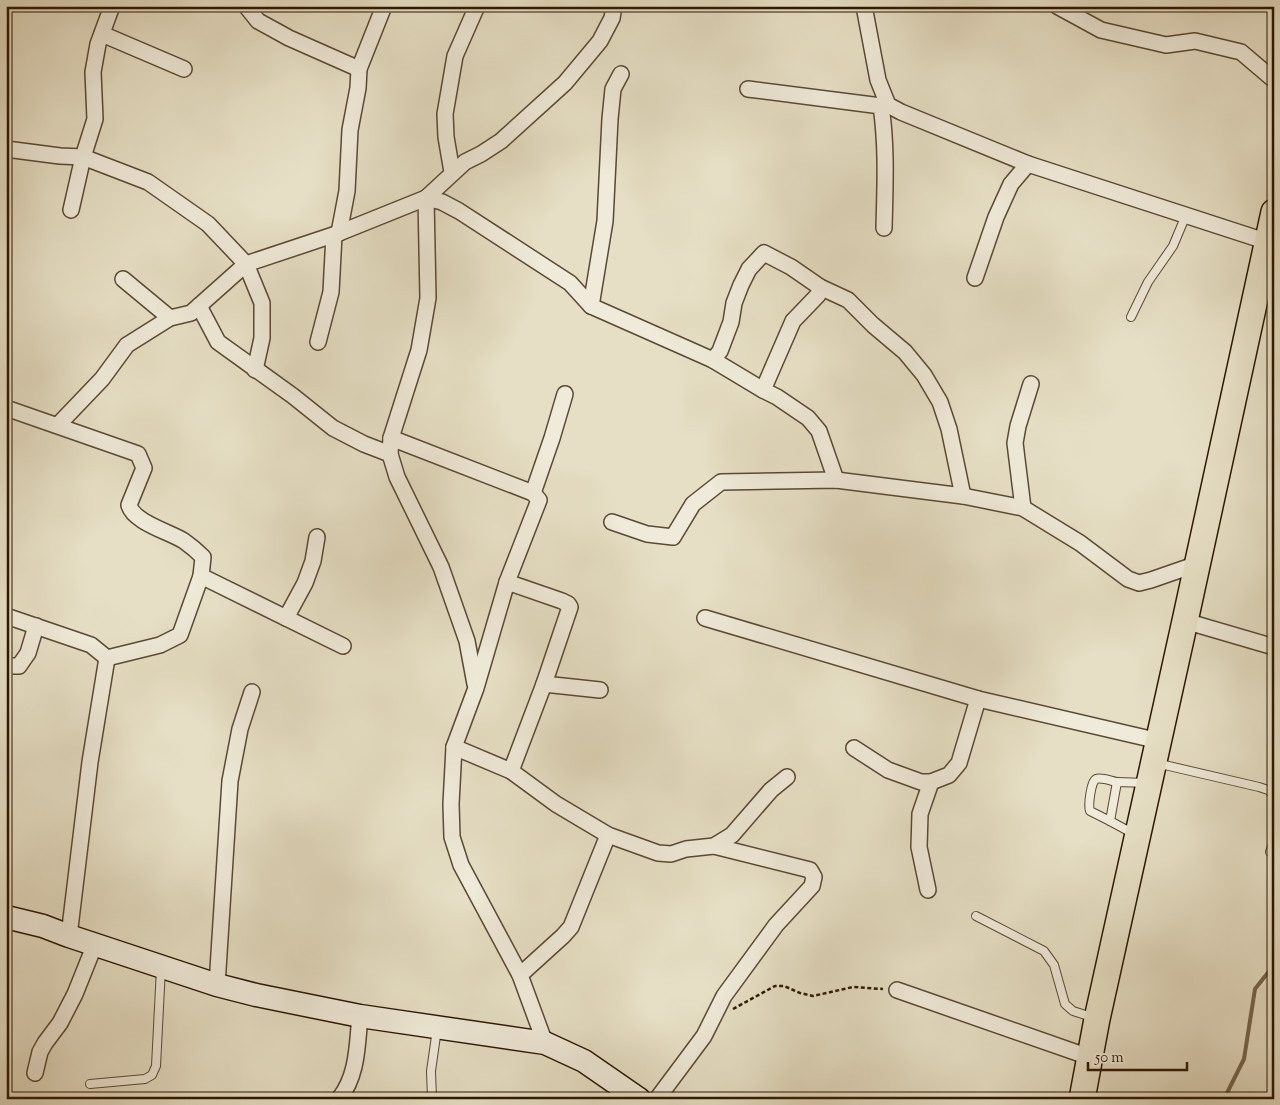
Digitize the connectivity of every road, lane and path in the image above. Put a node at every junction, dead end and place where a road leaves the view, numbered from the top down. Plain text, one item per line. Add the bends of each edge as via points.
1 (112, 6) edge
2 (246, 6) edge
3 (384, 6) edge
4 (477, 6) edge
5 (614, 6) edge
6 (864, 6) edge
7 (1057, 6) edge
8 (102, 34) junction
9 (184, 69) dead end
10 (359, 69) junction
11 (621, 74) dead end
12 (1274, 80) edge
13 (748, 89) dead end
14 (884, 106) junction
15 (6, 149) edge
16 (83, 156) junction
17 (1028, 164) junction
18 (452, 172) junction
19 (426, 198) junction
20 (71, 210) dead end
21 (1186, 215) junction
22 (1273, 215) edge
23 (884, 228) dead end
24 (336, 234) junction
25 (1268, 242) junction
26 (246, 264) junction
27 (976, 278) dead end
28 (123, 279) dead end
29 (820, 287) junction
30 (199, 306) junction
31 (591, 306) junction
32 (1131, 317) dead end
33 (170, 318) junction
34 (318, 342) dead end
35 (713, 360) junction
36 (255, 370) junction
37 (1031, 384) dead end
38 (763, 390) junction
39 (565, 394) dead end
40 (6, 408) edge
41 (58, 425) junction
42 (391, 438) junction
43 (390, 454) junction
44 (836, 480) junction
45 (533, 493) junction
46 (963, 496) junction
47 (1023, 508) junction
48 (612, 522) dead end
49 (317, 537) dead end
50 (1197, 564) junction
51 (201, 576) junction
52 (507, 582) junction
53 (6, 616) edge
54 (286, 618) junction
55 (705, 618) dead end
56 (1186, 621) junction
57 (36, 626) junction
58 (344, 646) dead end
59 (1274, 647) edge
60 (107, 658) junction
61 (6, 666) edge
62 (544, 684) junction
63 (476, 688) junction
64 (600, 690) dead end
65 (252, 692) dead end
66 (978, 699) junction
67 (454, 746) junction
68 (854, 748) dead end
69 (1154, 762) junction
70 (511, 771) junction
71 (787, 777) dead end
72 (931, 782) junction
73 (1117, 782) junction
74 (1274, 795) edge
75 (1110, 821) junction
76 (608, 835) junction
77 (1138, 836) junction
78 (1274, 841) edge
79 (714, 846) junction
80 (1270, 852) dead end
81 (928, 890) dead end
82 (976, 916) dead end
83 (6, 917) edge
84 (69, 936) junction
85 (95, 944) junction
86 (161, 966) junction
87 (520, 974) junction
88 (217, 984) junction
89 (897, 990) joint
90 (360, 1016) junction
91 (1097, 1019) junction
92 (712, 1022) junction
93 (437, 1027) junction
94 (545, 1043) junction
95 (1089, 1057) junction
96 (35, 1073) dead end
97 (90, 1084) dead end
98 (338, 1099) edge
99 (432, 1099) edge
100 (638, 1099) edge
101 (657, 1099) edge
102 (1082, 1099) edge

1 - 8 street
2 - 10 street via 258,21
3 - 10 street
4 - 18 street via 455,56 445,114
5 - 18 street via 600,42 565,83 502,141
6 - 14 street
7 - 12 street via 1101,30 1166,45 1195,41 1240,52
8 - 9 street
8 - 16 street via 92,72 95,119
10 - 24 street via 350,130 347,192
11 - 31 street via 614,89 610,119 605,221
13 - 14 street
14 - 17 street
14 - 23 street
15 - 16 street
16 - 20 street
16 - 26 street via 148,182 208,224
17 - 21 street
17 - 27 street via 1011,184 996,217
18 - 19 street
19 - 24 street
19 - 31 street via 459,211 570,283
19 - 42 street via 428,298 419,350
21 - 25 street
21 - 32 lane via 1173,246 1148,282
22 - 25 main road
24 - 26 street
24 - 34 street via 331,292
25 - 50 main road
26 - 30 street
26 - 36 street via 262,303 262,338
28 - 33 street
29 - 35 street via 791,266 764,253 749,269 741,285 731,322
29 - 38 street via 818,295 793,321
29 - 46 street via 848,300 924,374 940,402 949,429
30 - 33 street via 191,313
30 - 36 street via 218,342
31 - 35 street
33 - 41 street via 127,345 102,378
35 - 38 street
36 - 43 street via 333,428
37 - 47 street via 1015,443
38 - 44 street via 808,418 819,431
39 - 45 street
40 - 41 street
41 - 51 street via 138,454 144,468 129,505 130,511 196,550 203,557
42 - 43 street
42 - 45 street
43 - 63 street via 396,477 440,567 467,641
44 - 46 street
44 - 48 street via 721,482 693,504 673,537 648,534
45 - 52 street via 538,500 537,508
46 - 47 street
47 - 50 street via 1128,579 1139,583
49 - 54 street via 313,561
50 - 56 main road
51 - 54 street
51 - 60 street via 180,635 160,645
52 - 62 street via 562,601 570,607
52 - 63 street
53 - 57 street
54 - 58 street
55 - 66 street
56 - 59 street
56 - 69 main road
57 - 60 street via 91,645
57 - 61 street via 28,653 19,666
60 - 84 street via 90,762
62 - 64 street
62 - 70 street
63 - 67 street
65 - 88 street via 240,729 230,781
66 - 69 street
66 - 72 street via 959,763 949,775
67 - 70 street
67 - 87 street via 452,837 469,882
68 - 72 street via 888,770 921,782
69 - 73 lane
69 - 74 lane via 1259,787
69 - 77 main road
70 - 76 street via 556,804
71 - 79 street via 770,790 732,835
72 - 81 street via 920,814 919,847
73 - 75 lane
73 - 75 lane via 1096,779 1088,806 1090,811
75 - 77 lane
76 - 79 street via 658,853 671,854
76 - 87 street via 570,927
77 - 91 main road
78 - 80 lane
79 - 92 street via 810,870 814,877 812,886 776,925 724,996
82 - 91 lane via 1044,951 1054,964 1065,1004 1073,1011
83 - 84 street
84 - 85 street
85 - 86 street
85 - 96 street via 75,994 40,1052
86 - 88 street
86 - 97 lane via 156,1066 152,1075 145,1079
87 - 94 street
88 - 90 street
89 - 92 path via 853,987 813,996 774,986
89 - 95 street
90 - 93 street
90 - 98 street via 356,1062 347,1088
91 - 95 main road
92 - 101 street
93 - 94 street
93 - 99 lane via 431,1071
94 - 100 street via 584,1061
95 - 102 main road

